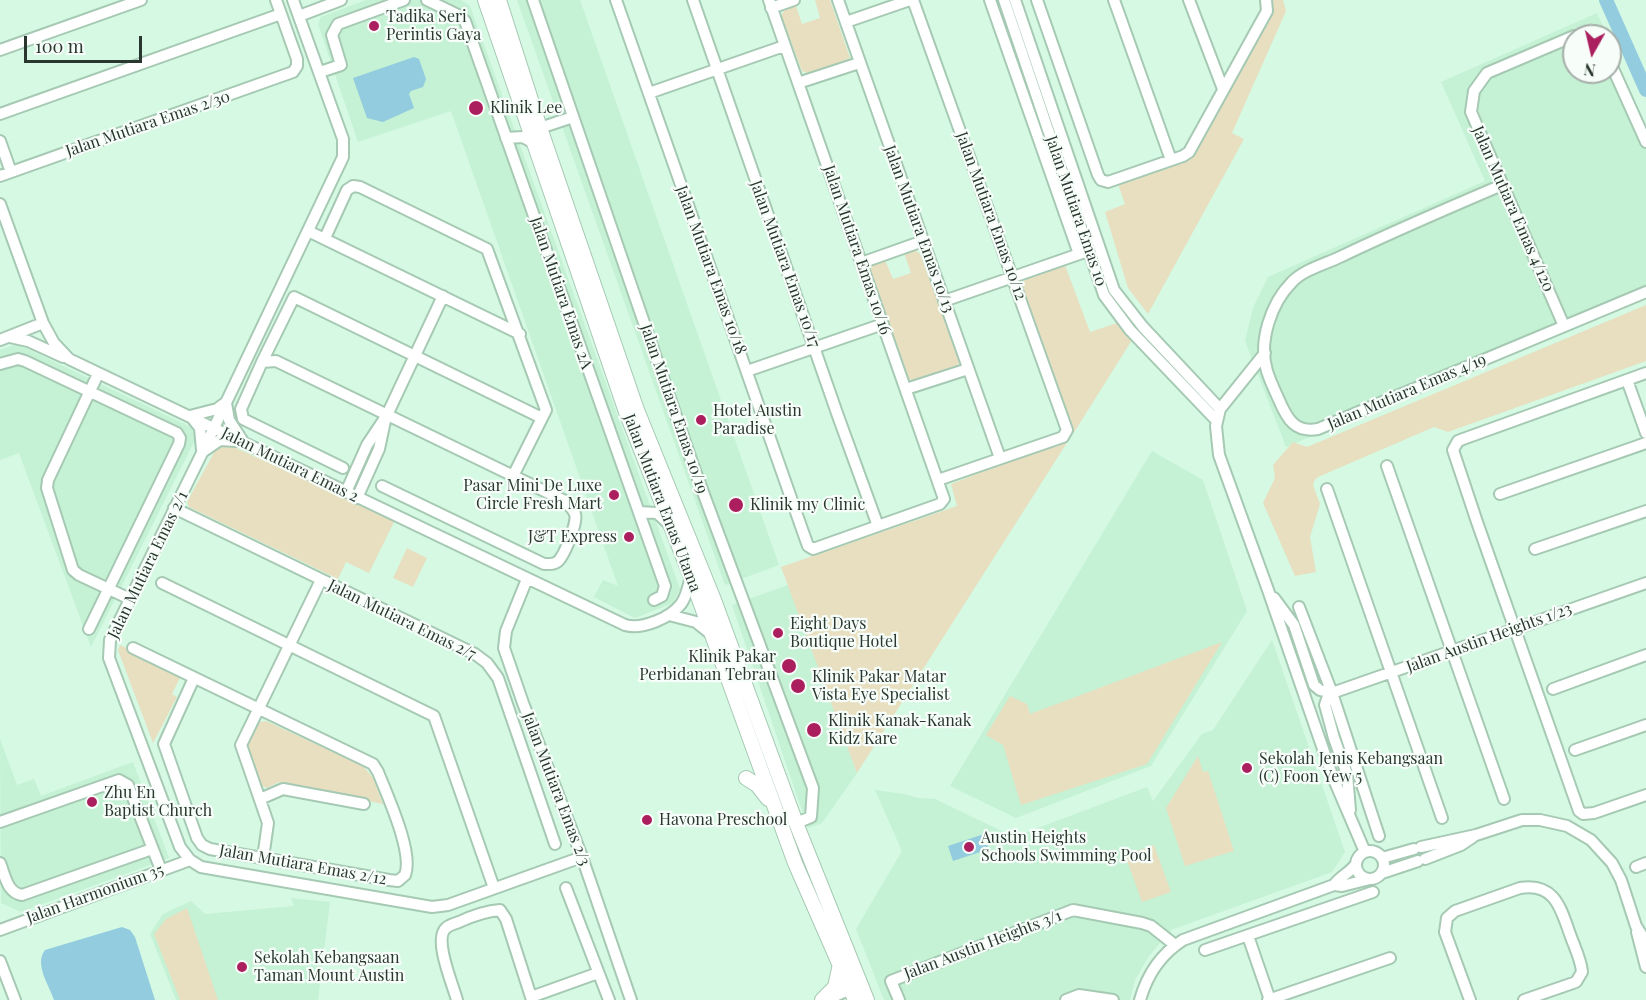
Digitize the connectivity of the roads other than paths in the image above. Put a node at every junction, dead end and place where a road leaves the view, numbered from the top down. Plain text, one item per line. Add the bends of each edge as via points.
1 (141, 0) edge
2 (276, 0) edge
3 (341, 0) edge
4 (404, 0) edge
5 (427, 0) edge
6 (533, 0) edge
7 (616, 0) edge
8 (693, 0) edge
9 (794, 0) edge
10 (838, 0) edge
11 (912, 0) edge
12 (990, 0) edge
13 (1004, 0) edge
14 (1016, 0) edge
15 (1037, 0) edge
16 (1114, 0) edge
17 (1190, 0) edge
18 (298, 1) edge
19 (488, 1) edge
20 (770, 4) edge
21 (1267, 6) edge
22 (281, 14) junction
23 (299, 16) junction
24 (846, 22) junction
25 (1562, 41) edge
26 (784, 46) junction
27 (0, 50) edge
28 (859, 63) junction
29 (716, 69) junction
30 (320, 72) junction
31 (798, 83) junction
32 (1620, 84) edge
33 (1223, 89) junction
34 (649, 93) junction
35 (0, 114) edge
36 (525, 116) junction
37 (573, 117) junction
38 (540, 128) junction
39 (506, 138) junction
40 (0, 141) edge
41 (1646, 142) edge
42 (534, 143) junction
43 (1171, 160) junction
44 (11, 172) junction
45 (0, 176) edge
46 (1502, 184) junction
47 (0, 204) edge
48 (308, 231) junction
49 (1085, 237) junction
50 (325, 238) junction
51 (923, 242) junction
52 (1089, 250) junction
53 (861, 263) junction
54 (1013, 278) junction
55 (1646, 292) edge
56 (443, 296) junction
57 (944, 301) junction
58 (43, 323) junction
59 (883, 324) junction
60 (1564, 326) junction
61 (520, 334) junction
62 (5, 338) edge
63 (815, 348) junction
64 (1265, 353) junction
65 (415, 355) junction
66 (69, 359) junction
67 (262, 362) junction
68 (0, 364) edge
69 (968, 369) junction
70 (747, 371) junction
71 (1646, 373) edge
72 (99, 374) junction
73 (1627, 380) junction
74 (906, 389) junction
75 (90, 393) junction
76 (226, 402) junction
77 (1220, 409) junction
78 (387, 415) junction
79 (190, 416) junction
80 (542, 418) junction
81 (1217, 421) junction
82 (214, 428) junction
83 (1646, 433) edge
84 (243, 442) junction
85 (1646, 443) edge
86 (202, 453) junction
87 (1000, 458) junction
88 (1387, 465) dead end
89 (343, 468) dead end
90 (356, 470) junction
91 (368, 475) junction
92 (313, 476) junction
93 (513, 477) junction
94 (938, 480) junction
95 (653, 481) junction
96 (382, 486) dead end
97 (1327, 489) dead end
98 (346, 492) junction
99 (1500, 494) dead end
100 (357, 498) junction
101 (174, 508) junction
102 (387, 512) junction
103 (639, 512) junction
104 (1646, 512) edge
105 (878, 526) junction
106 (672, 527) junction
107 (1534, 549) dead end
108 (506, 569) junction
109 (691, 577) junction
110 (527, 579) junction
111 (321, 580) junction
112 (162, 583) dead end
113 (1646, 583) edge
114 (108, 589) junction
115 (1268, 590) junction
116 (552, 591) junction
117 (130, 599) junction
118 (518, 599) junction
119 (654, 600) dead end
120 (1299, 607) dead end
121 (669, 615) junction
122 (1514, 628) junction
123 (89, 629) dead end
124 (713, 635) junction
125 (290, 644) junction
126 (133, 648) dead end
127 (1452, 652) junction
128 (1646, 655) edge
129 (1391, 673) junction
130 (194, 678) junction
131 (1553, 689) dead end
132 (1332, 693) junction
133 (258, 708) junction
134 (1646, 725) edge
135 (1575, 750) dead end
136 (769, 753) junction
137 (762, 772) junction
138 (747, 778) dead end
139 (1646, 795) edge
140 (260, 799) junction
141 (1504, 800) dead end
142 (364, 804) dead end
143 (776, 811) junction
144 (1442, 818) dead end
145 (1351, 819) junction
146 (0, 822) edge
147 (796, 823) junction
148 (1476, 835) junction
149 (1379, 836) dead end
150 (555, 844) dead end
151 (152, 849) junction
152 (1365, 852) junction
153 (582, 857) junction
154 (263, 858) junction
155 (1382, 858) junction
156 (190, 860) junction
157 (0, 863) edge
158 (1356, 864) junction
159 (161, 870) junction
160 (1382, 873) junction
161 (1370, 879) junction
162 (1334, 885) junction
163 (494, 888) junction
164 (566, 888) dead end
165 (1373, 892) dead end
166 (1636, 926) junction
167 (0, 930) edge
168 (1248, 936) junction
169 (1646, 942) edge
170 (1175, 945) junction
171 (1205, 950) dead end
172 (1390, 958) dead end
173 (0, 961) edge
174 (840, 964) junction
175 (1646, 967) edge
176 (598, 973) junction
177 (858, 996) edge
178 (532, 998) edge
179 (15, 1000) edge
180 (458, 1000) edge
181 (609, 1000) edge
182 (630, 1000) edge
183 (824, 1000) edge
184 (899, 1000) edge
185 (1066, 1000) edge
186 (1113, 1000) edge
187 (1140, 1000) edge
188 (1269, 1000) edge
189 (1470, 1000) edge
190 (1524, 1000) edge

1 - 27 street
2 - 22 street
3 - 23 street
4 - 30 street via 338,24 332,35 341,65
5 - 39 street, Jalan Mutiara Emas 2A via 465,21
6 - 37 street, Jalan Mutiara Emas 10/19
7 - 34 street, Jalan Mutiara Emas 10/18
8 - 29 street, Jalan Mutiara Emas 10/17
9 - 20 street
10 - 24 street, Jalan Mutiara Emas 10/13
11 - 24 street
11 - 54 street, Jalan Mutiara Emas 10/12
12 - 49 street
13 - 49 street, Jalan Mutiara Emas 10
14 - 49 street, Jalan Mutiara Emas 10
15 - 43 street via 1101,180 1108,182
16 - 43 street
17 - 33 street
18 - 23 street, Jalan Mutiara Emas 2/1
19 - 36 main road, Jalan Mutiara Emas Utama
19 - 38 main road, Jalan Mutiara Emas Utama
20 - 26 street, Jalan Mutiara Emas 10/16
21 - 33 street
22 - 35 street
22 - 44 street, Jalan Mutiara Emas 2/30 via 297,59 296,70 290,74
23 - 30 street, Jalan Mutiara Emas 2/1
24 - 28 street, Jalan Mutiara Emas 10/13
25 - 46 street, Jalan Mutiara Emas 4/120 via 1487,73 1474,92 1471,112
26 - 29 street
26 - 31 street, Jalan Mutiara Emas 10/16
28 - 31 street
28 - 51 street, Jalan Mutiara Emas 10/13
29 - 34 street
29 - 63 street, Jalan Mutiara Emas 10/17
30 - 48 street, Jalan Mutiara Emas 2/1 via 344,151
31 - 53 street, Jalan Mutiara Emas 10/16
32 - 41 street
33 - 43 street via 1189,152
34 - 70 street, Jalan Mutiara Emas 10/18
36 - 39 street via 518,130
36 - 42 main road, Jalan Mutiara Emas Utama
37 - 38 street
37 - 147 street, Jalan Mutiara Emas 10/19 via 694,468 813,788 811,817
38 - 136 main road, Jalan Mutiara Emas Utama via 637,410 714,600
39 - 42 street via 523,137
39 - 103 street, Jalan Mutiara Emas 2A
40 - 44 street
42 - 95 main road, Jalan Mutiara Emas Utama
44 - 45 street, Jalan Mutiara Emas 2/30
46 - 60 street, Jalan Mutiara Emas 4/120
46 - 64 street, Jalan Mutiara Emas 4/19 via 1297,277 1275,307
47 - 58 street, Jalan Mutiara Emas 2
48 - 50 street
48 - 76 street, Jalan Mutiara Emas 2/1
49 - 52 street, Jalan Mutiara Emas 10
49 - 52 street
50 - 56 street
50 - 61 street via 347,190 353,186 487,249
51 - 53 street
51 - 57 street, Jalan Mutiara Emas 10/13
52 - 54 street
52 - 77 street, Jalan Mutiara Emas 10 via 1143,327
52 - 81 street, Jalan Mutiara Emas 10 via 1104,295 1130,330
53 - 59 street, Jalan Mutiara Emas 10/16
54 - 57 street
54 - 87 street, Jalan Mutiara Emas 10/12 via 1066,432 1063,437
55 - 60 street, Jalan Mutiara Emas 4/19
56 - 61 street
56 - 65 street
57 - 69 street, Jalan Mutiara Emas 10/13
58 - 62 street
58 - 66 street, Jalan Mutiara Emas 2 via 54,344
59 - 63 street
59 - 74 street, Jalan Mutiara Emas 10/16
60 - 64 street, Jalan Mutiara Emas 4/19 via 1313,430 1299,427 1286,417 1266,370
61 - 80 street via 546,410
62 - 66 street via 28,341
63 - 70 street
63 - 105 street, Jalan Mutiara Emas 10/17
64 - 77 street
65 - 67 street via 294,297
65 - 78 street
65 - 80 street
66 - 72 street, Jalan Mutiara Emas 2
67 - 78 street via 276,361
67 - 89 street via 241,409 243,419
68 - 75 street via 23,360
69 - 74 street
69 - 87 street, Jalan Mutiara Emas 10/13
70 - 105 street, Jalan Mutiara Emas 10/18 via 809,548
71 - 73 street
72 - 75 street
72 - 79 street, Jalan Mutiara Emas 2
73 - 83 street
73 - 122 street via 1455,445 1455,455
74 - 94 street, Jalan Mutiara Emas 10/16
75 - 114 street via 47,488 74,570
75 - 114 street via 177,433 180,440
76 - 79 street via 217,409
76 - 82 street, Jalan Mutiara Emas 2/1
76 - 84 street via 229,420
77 - 81 street
78 - 90 street
78 - 91 street via 380,449
78 - 93 street
79 - 82 street, Jalan Mutiara Emas 2
79 - 86 street via 200,428
80 - 93 street
81 - 115 street via 1222,467
82 - 84 street, Jalan Mutiara Emas 2
82 - 86 street, Jalan Mutiara Emas 2/1
84 - 86 street via 220,440
84 - 92 street, Jalan Mutiara Emas 2
85 - 99 street
86 - 101 street, Jalan Mutiara Emas 2/1
87 - 94 street
88 - 127 street
90 - 92 street via 339,481
90 - 98 street
91 - 100 street
91 - 102 street via 366,488 370,499
92 - 98 street, Jalan Mutiara Emas 2
93 - 96 street via 562,500 576,515 560,560 552,565
94 - 105 street, Jalan Mutiara Emas 10/16 via 944,500 940,504
95 - 103 street via 653,500
95 - 106 main road, Jalan Mutiara Emas Utama
97 - 129 street
98 - 100 street, Jalan Mutiara Emas 2
100 - 102 street, Jalan Mutiara Emas 2
101 - 111 street, Jalan Mutiara Emas 2/7
101 - 117 street, Jalan Mutiara Emas 2/1
102 - 108 street, Jalan Mutiara Emas 2
103 - 106 street via 657,513
103 - 119 street, Jalan Mutiara Emas 2A via 665,586 662,596
104 - 107 street
106 - 109 main road, Jalan Mutiara Emas Utama
108 - 110 street, Jalan Mutiara Emas 2
108 - 118 street via 517,582
109 - 121 street via 683,601
109 - 124 main road, Jalan Mutiara Emas Utama
110 - 116 street, Jalan Mutiara Emas 2
110 - 118 street, Jalan Mutiara Emas 2/3
111 - 125 street
111 - 150 street, Jalan Mutiara Emas 2/7 via 476,654 491,667
112 - 125 street
113 - 122 street, Jalan Austin Heights 1/23
114 - 117 street
114 - 123 street
115 - 132 street via 1294,625 1314,685
115 - 145 street
116 - 118 street via 537,590
116 - 121 street, Jalan Mutiara Emas 2 via 630,626
117 - 156 street, Jalan Mutiara Emas 2/1 via 110,640 110,658 180,846
118 - 153 street, Jalan Mutiara Emas 2/3 via 504,648
120 - 132 street
121 - 124 street via 696,622
122 - 127 street, Jalan Austin Heights 1/23
122 - 139 street via 1579,811 1588,815
124 - 137 main road, Jalan Mutiara Emas Utama
125 - 133 street
125 - 163 street via 434,716
126 - 130 street
127 - 129 street, Jalan Austin Heights 1/23
127 - 141 street
128 - 131 street
129 - 132 street, Jalan Austin Heights 1/23
129 - 144 street
130 - 133 street
130 - 154 street, Jalan Mutiara Emas 2/12 via 164,744 196,838 210,849
132 - 145 street via 1325,705 1347,774
132 - 149 street
133 - 140 street via 241,747
133 - 154 street, Jalan Mutiara Emas 2/12 via 375,766 407,862 405,876 393,881
134 - 135 street
136 - 137 main road
136 - 147 main road, Jalan Mutiara Emas Utama
137 - 143 main road, Jalan Mutiara Emas Utama
138 - 143 main road via 762,790
140 - 142 street via 283,789
140 - 154 street via 268,823
143 - 174 main road, Jalan Mutiara Emas Utama
145 - 152 street
146 - 151 street via 119,780 128,785
147 - 177 main road, Jalan Mutiara Emas Utama
148 - 155 street
148 - 160 street via 1461,845
148 - 166 street via 1530,820 1575,830 1599,847 1612,863
151 - 157 street via 22,895 10,890
151 - 159 street
152 - 155 street
152 - 158 street
153 - 163 street
153 - 182 street, Jalan Mutiara Emas 2/3
155 - 160 street
156 - 159 street, Jalan Harmonium 35
156 - 163 street via 207,868 424,907 448,905
158 - 161 street via 1359,873
158 - 162 street
159 - 167 street, Jalan Harmonium 35
160 - 161 street
161 - 162 street
162 - 170 street
164 - 176 street
165 - 168 street
166 - 169 street
166 - 175 street
168 - 171 street
168 - 188 street
170 - 184 street, Jalan Austin Heights 3/1 via 1151,926 1073,910 891,981
170 - 187 street via 1155,967
172 - 188 street
173 - 179 street
174 - 177 main road, Jalan Mutiara Emas Utama
174 - 183 main road via 835,987
176 - 178 street
176 - 181 street
177 - 183 street
178 - 180 street via 500,910 467,918 446,928 441,937
185 - 186 street via 1079,995
189 - 190 street via 1445,932 1448,918 1455,911 1531,886 1547,891 1558,902 1582,972 1576,982

